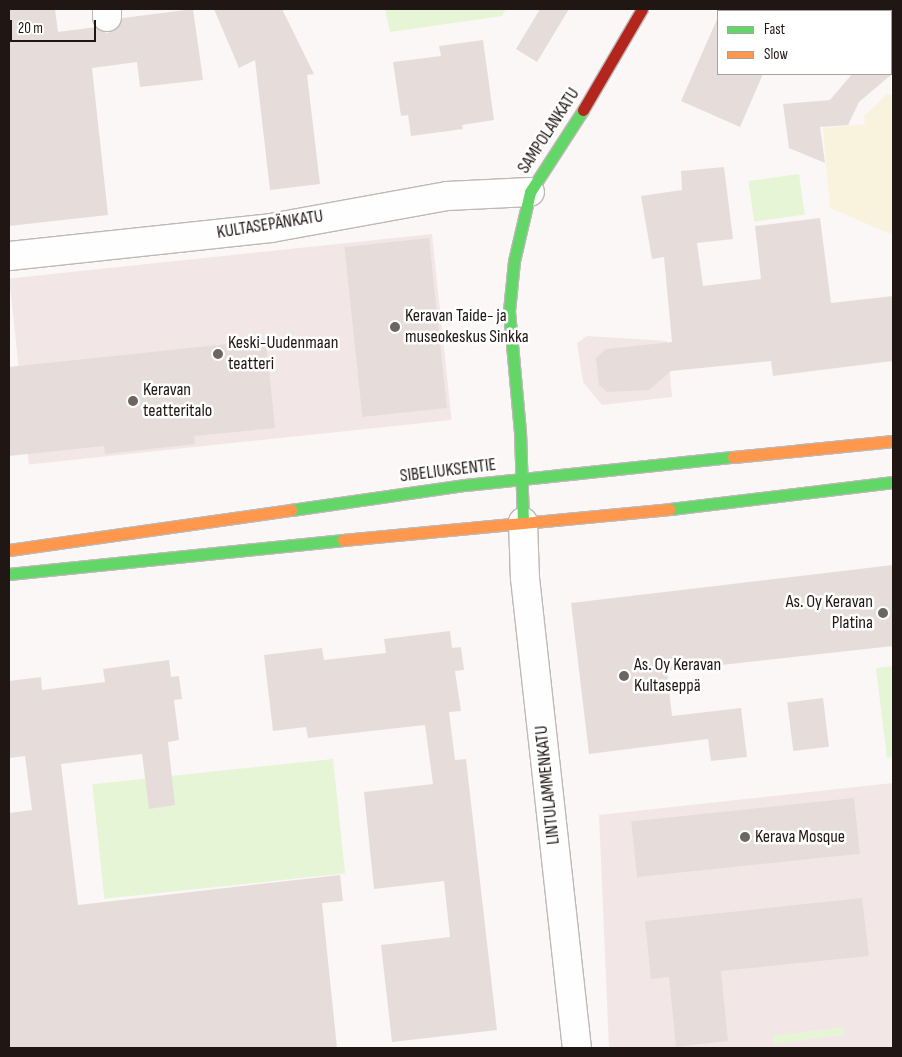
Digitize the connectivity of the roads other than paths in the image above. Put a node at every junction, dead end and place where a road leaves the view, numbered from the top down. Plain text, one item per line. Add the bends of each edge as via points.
1 (642, 9) edge
2 (530, 192) junction
3 (9, 256) edge
4 (893, 441) edge
5 (520, 479) junction
6 (893, 482) edge
7 (523, 522) junction
8 (9, 550) edge
9 (9, 574) edge
10 (577, 1048) edge

1 - 2 main road, SAMPOLANKATU via 593,97 560,142
2 - 3 street, KULTASEPÄNKATU via 447,196 271,228
2 - 5 main road, SAMPOLANKATU via 514,261 509,311 520,432
4 - 5 main road, SIBELIUKSENTIE
5 - 7 main road, SAMPOLANKATU
5 - 8 main road, SIBELIUKSENTIE
6 - 7 main road via 625,515
7 - 9 main road
7 - 10 street, LINTULAMMENKATU via 525,578

